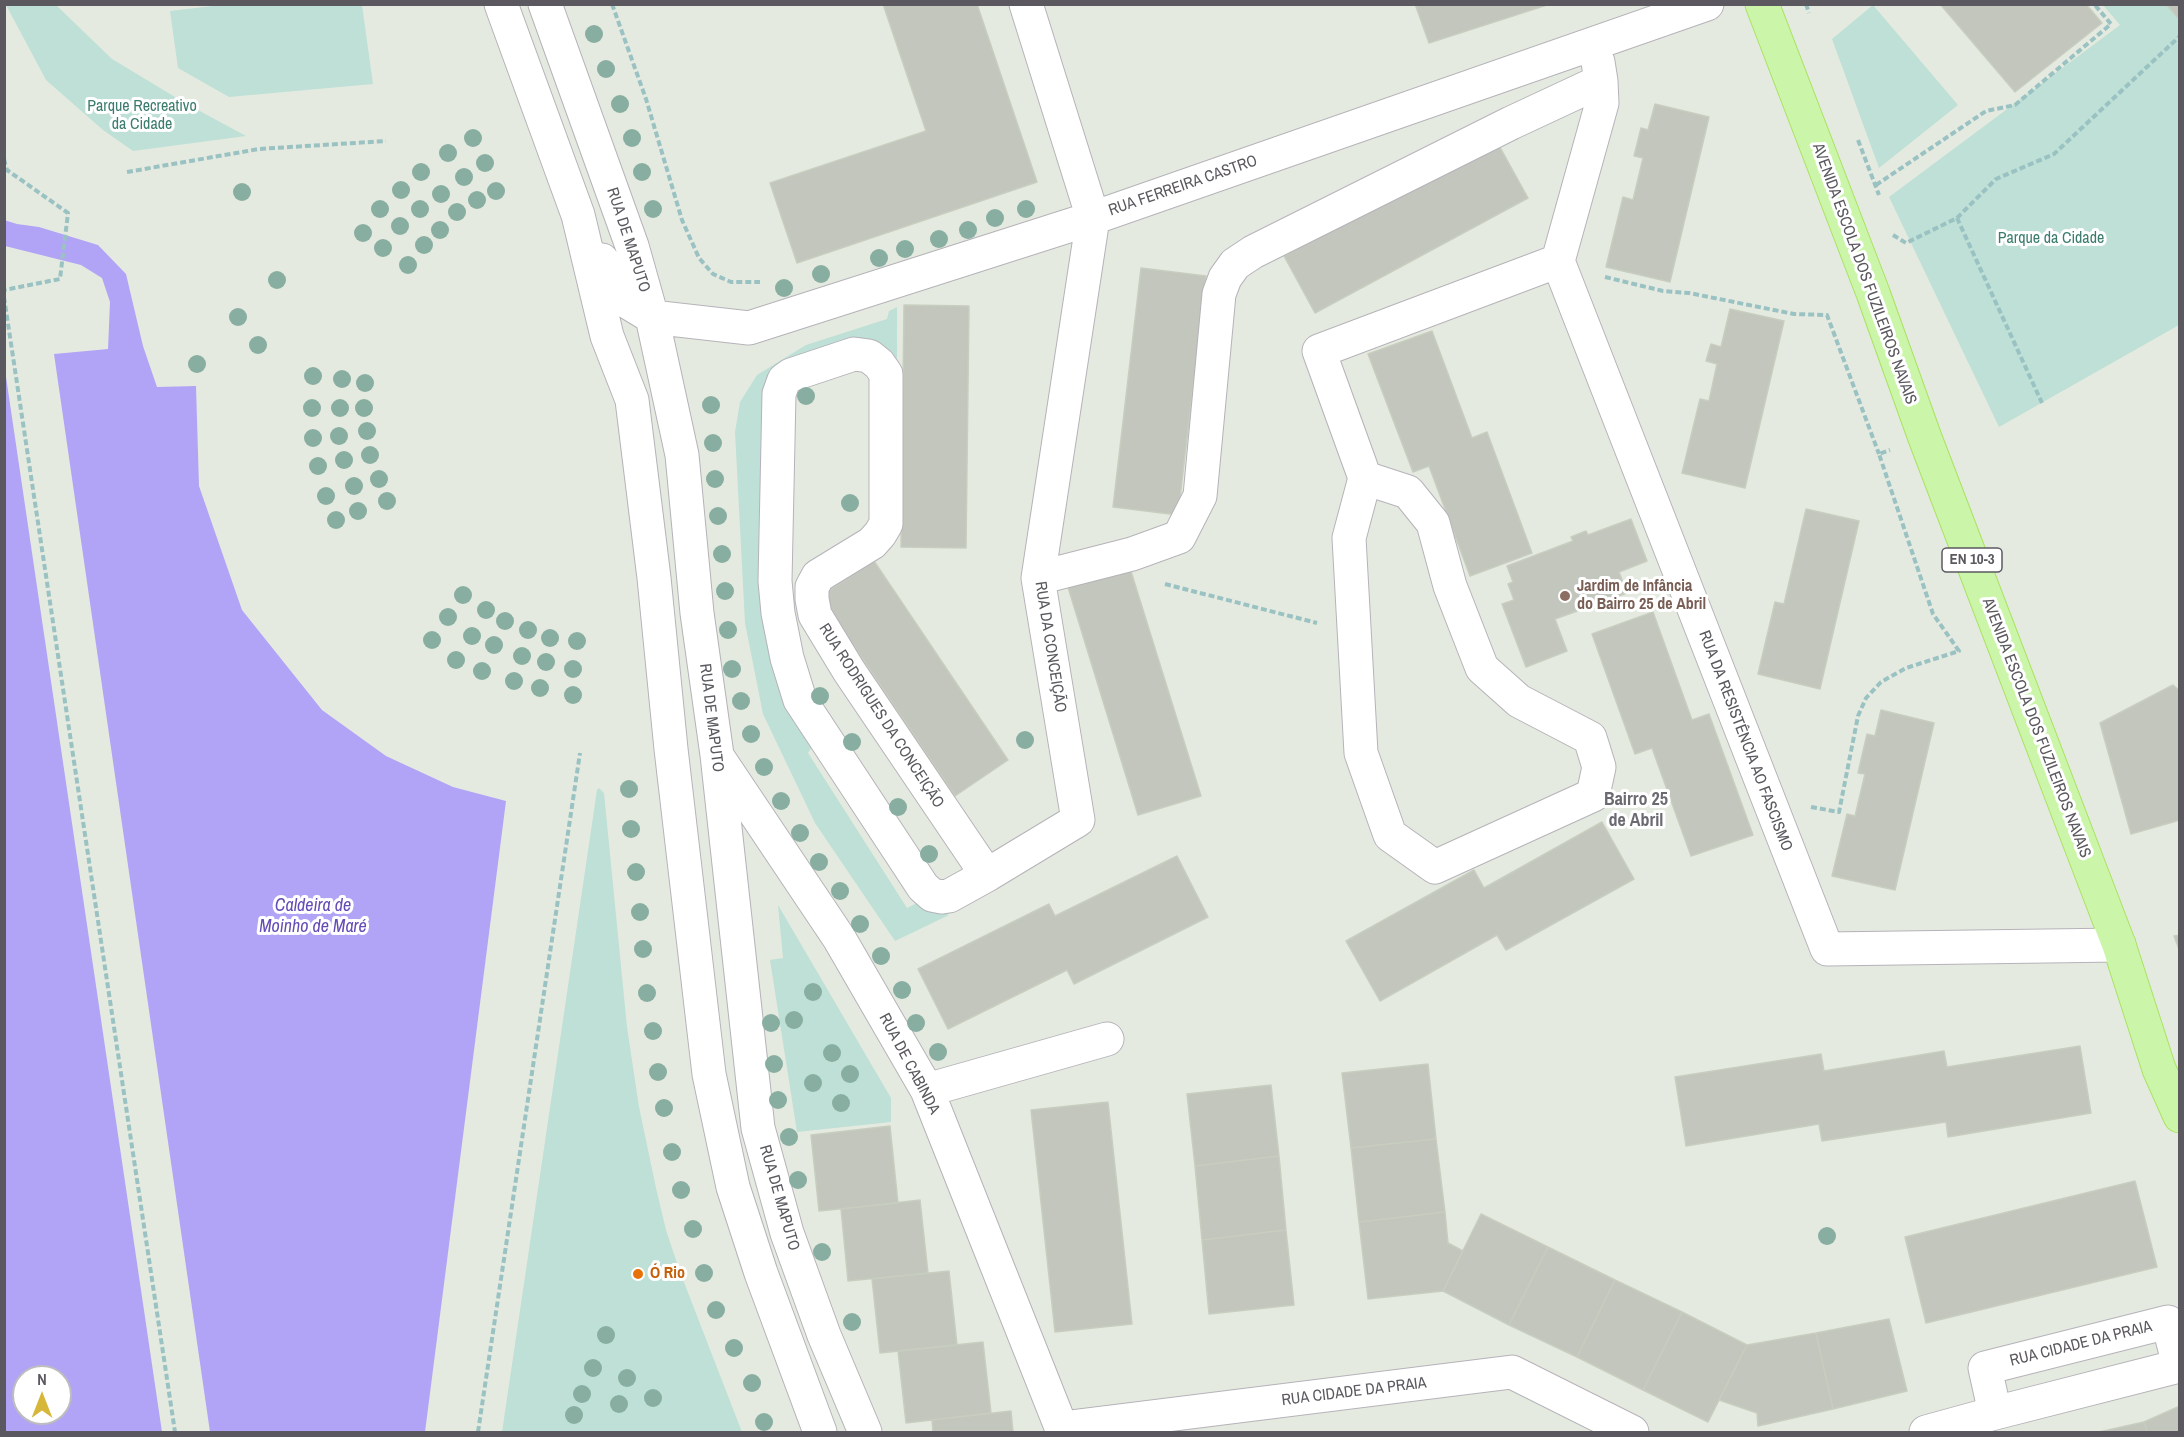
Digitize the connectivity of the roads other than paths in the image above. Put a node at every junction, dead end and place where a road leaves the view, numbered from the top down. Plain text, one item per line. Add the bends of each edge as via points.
1 (501, 4) edge
2 (545, 4) edge
3 (1026, 4) edge
4 (1707, 4) edge
5 (1762, 4) edge
6 (1591, 45) junction
7 (1601, 81) junction
8 (579, 216) junction
9 (1094, 218) junction
10 (1557, 261) junction
11 (652, 317) junction
12 (1365, 478) junction
13 (1038, 578) junction
14 (717, 755) junction
15 (987, 875) junction
16 (949, 896) joint
17 (2119, 945) junction
18 (1107, 1039) dead end
19 (927, 1090) junction
20 (2180, 1116) edge
21 (1995, 1413) junction
22 (1063, 1430) edge
23 (820, 1432) edge
24 (864, 1432) edge
25 (1632, 1432) edge
26 (1926, 1432) edge

1 - 8 street
2 - 11 street, RUA DE MAPUTO via 632,246
3 - 9 street
4 - 6 street, RUA FERREIRA CASTRO
5 - 17 main road, AVENIDA ESCOLA DOS FUZILEIROS NAVAIS / EN 10-3
6 - 7 street
6 - 9 street, RUA FERREIRA CASTRO
7 - 10 street via 1602,103
7 - 13 street via 1235,264 1219,294 1200,496 1179,537 1132,554
8 - 11 street via 595,242 614,294
8 - 23 street via 607,336 632,400 709,1074 733,1186
9 - 11 street, RUA FERREIRA CASTRO via 749,328
9 - 13 street, RUA DA CONCEIÇÃO
10 - 12 street via 1319,351
10 - 17 street, RUA DA RESISTÊNCIA AO FASCISMO via 1827,949
11 - 14 street, RUA DE MAPUTO via 682,455
12 - 12 street via 1348,538 1361,753 1390,835 1435,867 1593,795 1599,767 1590,738 1520,701 1482,668 1450,586 1433,523 1408,492
13 - 15 street, RUA DA CONCEIÇÃO via 1078,820
14 - 19 street, RUA DE CABINDA via 839,938
14 - 24 street, RUA DE MAPUTO via 758,1128 787,1233
15 - 16 street, RUA DA CONCEIÇÃO
15 - 16 street, RUA RODRIGUES DA CONCEIÇÃO via 815,615 812,587 818,576 872,543 886,524 886,374 869,356 854,354 791,375 781,385 775,581 778,613 800,700 923,886 932,895
17 - 20 main road, AVENIDA ESCOLA DOS FUZILEIROS NAVAIS / EN 10-3 via 2159,1069
18 - 19 street
19 - 22 street, RUA DE CABINDA
21 - 21 street, RUA CIDADE DA PRAIA via 2179,1366 2168,1322 1985,1368
21 - 26 street, RUA CIDADE DA PRAIA
22 - 25 street, RUA CIDADE DA PRAIA via 1512,1372

